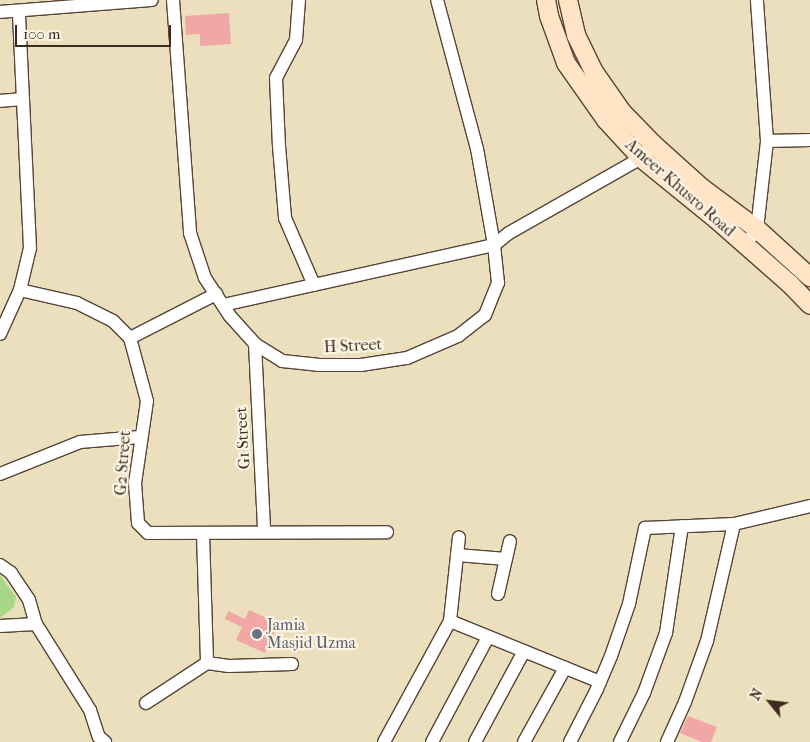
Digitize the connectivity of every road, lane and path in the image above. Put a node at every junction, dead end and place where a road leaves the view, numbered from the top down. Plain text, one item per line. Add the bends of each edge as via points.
1 (152, 0) edge
2 (173, 0) edge
3 (299, 0) edge
4 (437, 0) edge
5 (546, 0) edge
6 (568, 0) edge
7 (757, 0) edge
8 (19, 11) junction
9 (0, 12) edge
10 (23, 99) junction
11 (0, 101) edge
12 (810, 140) edge
13 (767, 141) junction
14 (653, 144) junction
15 (641, 158) junction
16 (757, 228) junction
17 (494, 245) junction
18 (745, 245) junction
19 (810, 277) edge
20 (314, 285) junction
21 (20, 290) junction
22 (220, 300) junction
23 (810, 305) edge
24 (0, 334) edge
25 (130, 338) junction
26 (254, 344) junction
27 (140, 437) junction
28 (0, 474) edge
29 (810, 506) edge
30 (734, 524) junction
31 (682, 526) junction
32 (264, 531) junction
33 (387, 532) dead end
34 (203, 534) junction
35 (459, 537) dead end
36 (510, 541) dead end
37 (457, 555) junction
38 (506, 559) junction
39 (0, 565) edge
40 (498, 594) dead end
41 (450, 621) junction
42 (36, 624) junction
43 (0, 626) edge
44 (488, 637) junction
45 (524, 651) junction
46 (207, 663) junction
47 (292, 664) dead end
48 (565, 668) junction
49 (600, 682) junction
50 (146, 703) dead end
51 (105, 742) edge
52 (384, 742) edge
53 (432, 742) edge
54 (475, 742) edge
55 (524, 742) edge
56 (570, 742) edge
57 (620, 742) edge
58 (667, 742) edge

1 - 8 street
2 - 22 street, H Street via 190,233 205,278
3 - 20 street via 296,40 276,78 279,146 285,218
4 - 17 street, H Street via 477,149
5 - 15 main road, Ameer Khusro Road via 566,63 606,120
6 - 14 main road, Ameer Khusro Road via 576,35 594,72 622,112
7 - 13 street
8 - 9 street
8 - 10 street
10 - 11 street
10 - 21 street via 30,248
12 - 13 street
13 - 16 street
14 - 15 street
14 - 16 main road, Ameer Khusro Road via 702,188
15 - 17 street via 509,233
15 - 18 main road, Ameer Khusro Road
16 - 18 street
16 - 19 main road, Ameer Khusro Road
17 - 20 street
17 - 26 street, H Street via 498,283 485,315 458,336 407,358 360,365 318,365 282,361
18 - 23 main road, Ameer Khusro Road
20 - 22 street
21 - 24 street
21 - 25 street via 77,303 113,321
22 - 25 street
22 - 26 street, H Street
25 - 27 street, G2 Street via 146,401
26 - 32 street, G1 Street
27 - 28 street via 80,442
27 - 34 street, G2 Street via 135,483 138,523 148,533
29 - 30 street
30 - 31 street
30 - 58 street via 707,641
31 - 49 street via 645,528 629,604
31 - 57 street via 666,633 644,693
32 - 33 street, G2 Street
32 - 34 street, G2 Street
34 - 46 street
35 - 37 street
36 - 38 street
37 - 38 street
37 - 41 street
38 - 40 street
39 - 42 street via 11,573 29,600
41 - 44 street
41 - 52 street
42 - 43 street
42 - 51 street via 90,710 99,737
44 - 45 street
44 - 53 street
45 - 48 street
45 - 54 street
46 - 47 street via 229,666
46 - 50 street
48 - 49 street
48 - 55 street
49 - 56 street

